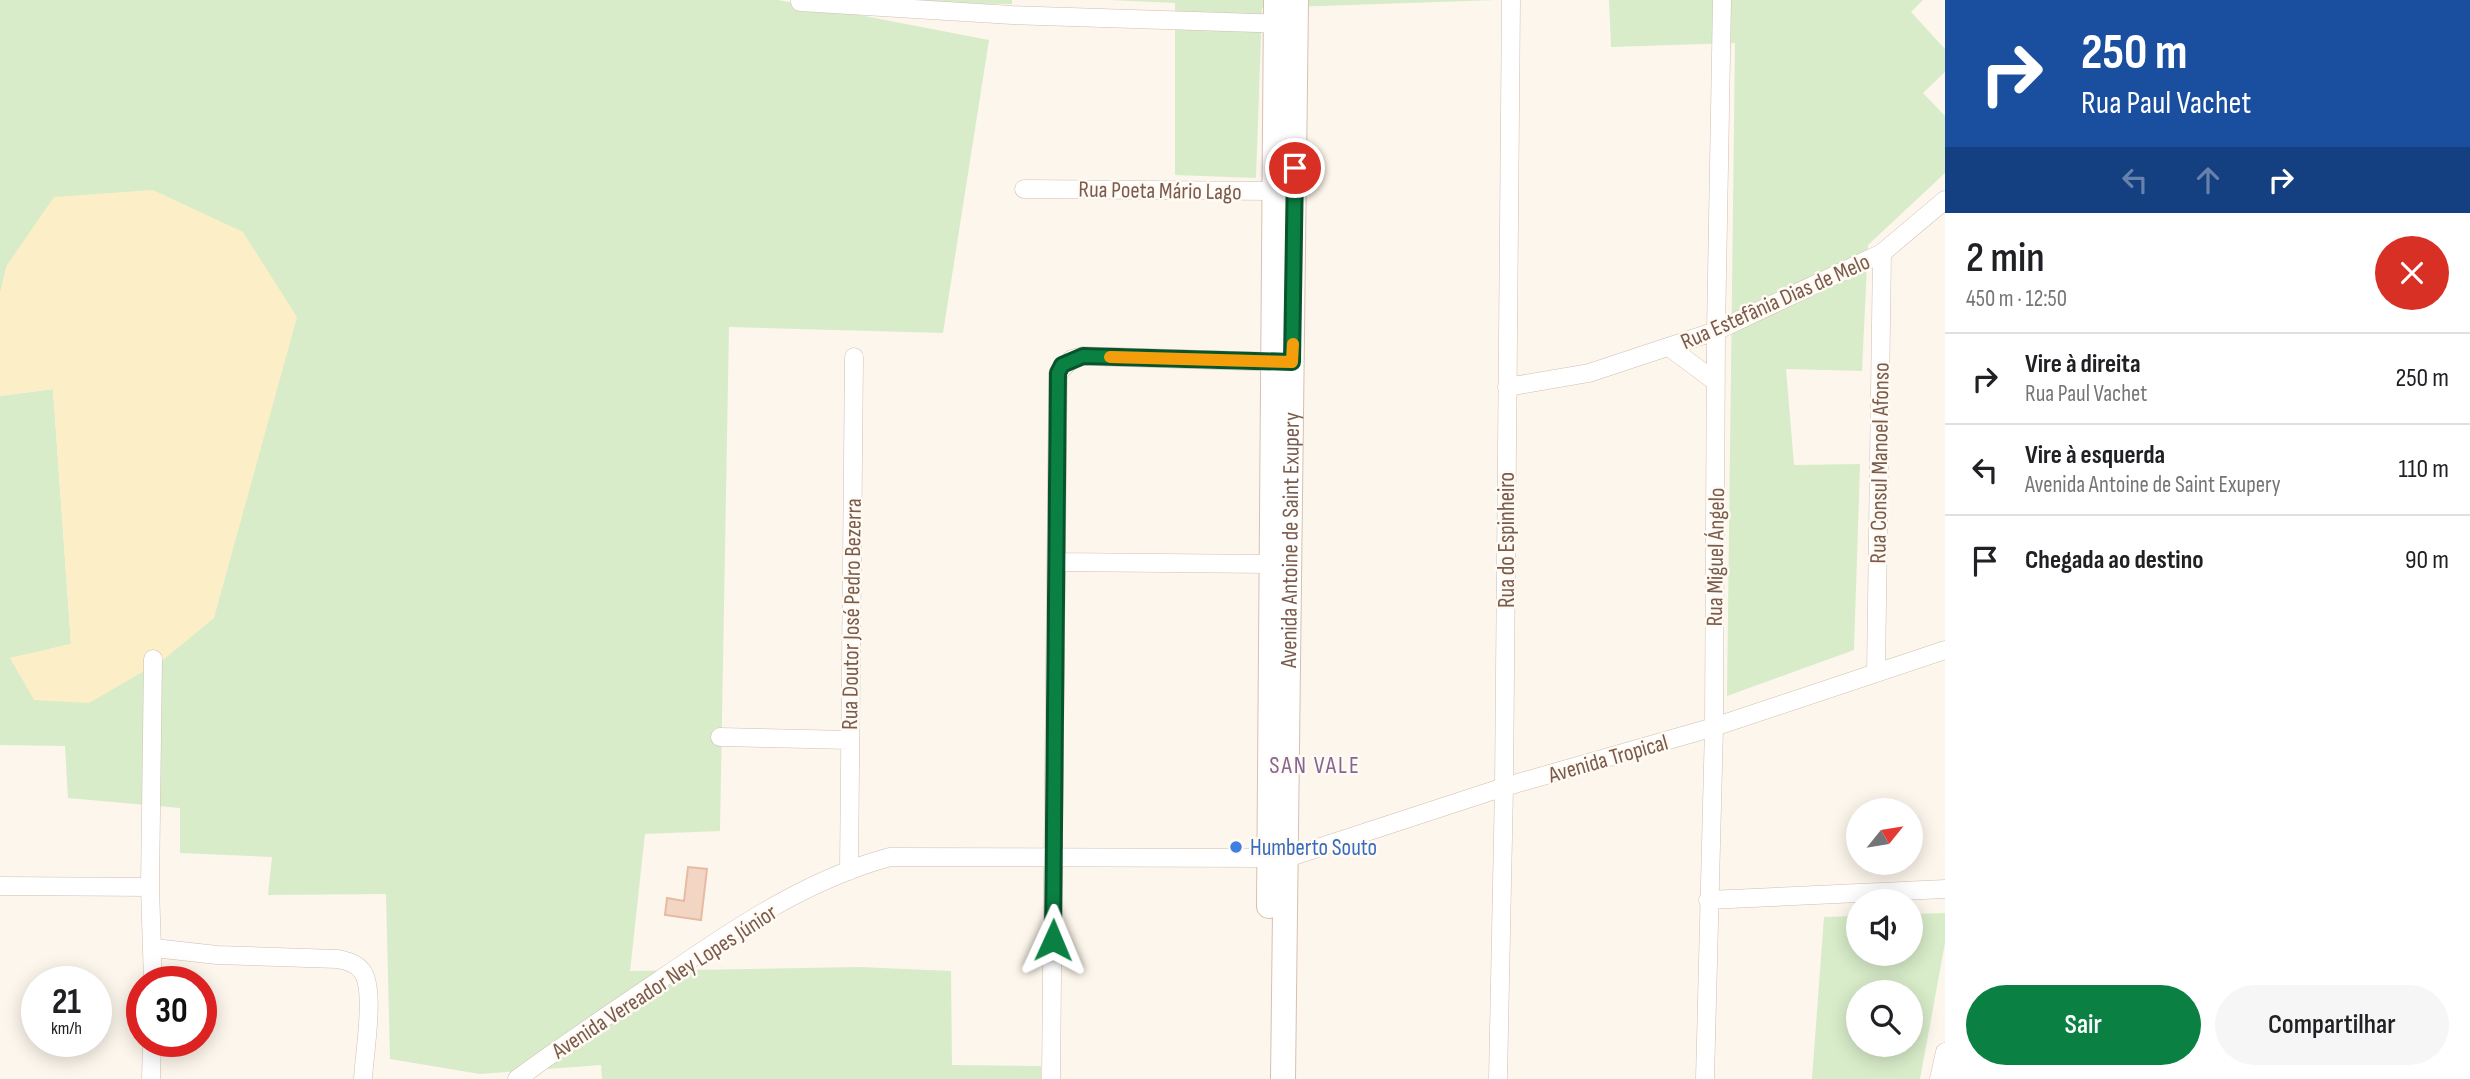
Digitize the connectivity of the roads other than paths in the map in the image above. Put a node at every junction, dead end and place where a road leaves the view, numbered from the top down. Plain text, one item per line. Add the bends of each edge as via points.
1 (1296, 0) edge
2 (1511, 0) edge
3 (1723, 0) edge
4 (800, 2) edge
5 (1012, 8) edge
6 (1282, 16) edge
7 (1024, 189) dead end
8 (1284, 191) junction
9 (1945, 201) edge
10 (1882, 253) junction
11 (1716, 331) junction
12 (1669, 347) junction
13 (854, 357) dead end
14 (1283, 362) junction
15 (1716, 382) junction
16 (1507, 387) junction
17 (1056, 562) junction
18 (1270, 564) junction
19 (1945, 650) edge
20 (153, 659) dead end
21 (1876, 673) junction
22 (1714, 727) junction
23 (720, 737) dead end
24 (850, 740) junction
25 (1504, 788) junction
26 (1054, 857) junction
27 (1278, 859) junction
28 (849, 871) junction
29 (0, 886) edge
30 (150, 887) junction
31 (1945, 889) edge
32 (1707, 900) junction
33 (154, 948) junction
34 (153, 966) edge
35 (1275, 1047) junction
36 (1945, 1052) edge
37 (152, 1057) edge
38 (151, 1079) edge
39 (363, 1079) edge
40 (517, 1079) edge
41 (1051, 1079) edge
42 (1266, 1079) edge
43 (1283, 1079) edge
44 (1498, 1079) edge
45 (1705, 1079) edge
46 (1940, 1079) edge

1 - 6 street, Avenida Antoine de Saint Exupery
2 - 16 street, Rua do Espinheiro
3 - 11 street, Rua Miguel Ángelo
4 - 5 street
5 - 6 street
6 - 8 street, Avenida Antoine de Saint Exupery
7 - 8 street, Rua Poeta Mário Lago
8 - 14 street, Avenida Antoine de Saint Exupery
9 - 10 street, Rua Estefânia Dias de Melo
10 - 11 street, Rua Estefânia Dias de Melo
10 - 21 street, Rua Consul Manoel Afonso
11 - 12 street, Rua Estefânia Dias de Melo
11 - 15 street, Rua Miguel Ángelo
12 - 15 street
12 - 16 street, Rua Estefânia Dias de Melo via 1589,373
13 - 24 street, Rua Doutor José Pedro Bezerra
14 - 17 street via 1083,356 1062,365 1056,385
14 - 18 street, Avenida Antoine de Saint Exupery
14 - 27 street, Avenida Antoine de Saint Exupery
15 - 22 street, Rua Miguel Ángelo
16 - 25 street, Rua do Espinheiro
17 - 18 street
17 - 26 street
18 - 27 street, Avenida Antoine de Saint Exupery
19 - 21 street, Avenida Tropical
20 - 30 street
21 - 22 street, Avenida Tropical
22 - 25 street, Avenida Tropical
22 - 32 street, Rua Miguel Ángelo
23 - 24 street
24 - 28 street, Rua Doutor José Pedro Bezerra
25 - 27 street, Avenida Tropical
25 - 44 street, Rua do Espinheiro
26 - 27 street, Avenida Vereador Ney Lopes Júnior
26 - 28 street, Avenida Vereador Ney Lopes Júnior via 890,857
26 - 41 street
27 - 35 street, Avenida Antoine de Saint Exupery
28 - 40 street, Avenida Vereador Ney Lopes Júnior via 780,904 706,948
29 - 30 street
30 - 33 street
31 - 32 street
32 - 45 street, Rua Miguel Ángelo
33 - 34 street
33 - 39 street via 352,963 366,978
35 - 42 street, Avenida Antoine de Saint Exupery
35 - 43 street, Avenida Antoine de Saint Exupery
36 - 46 street
37 - 38 street

